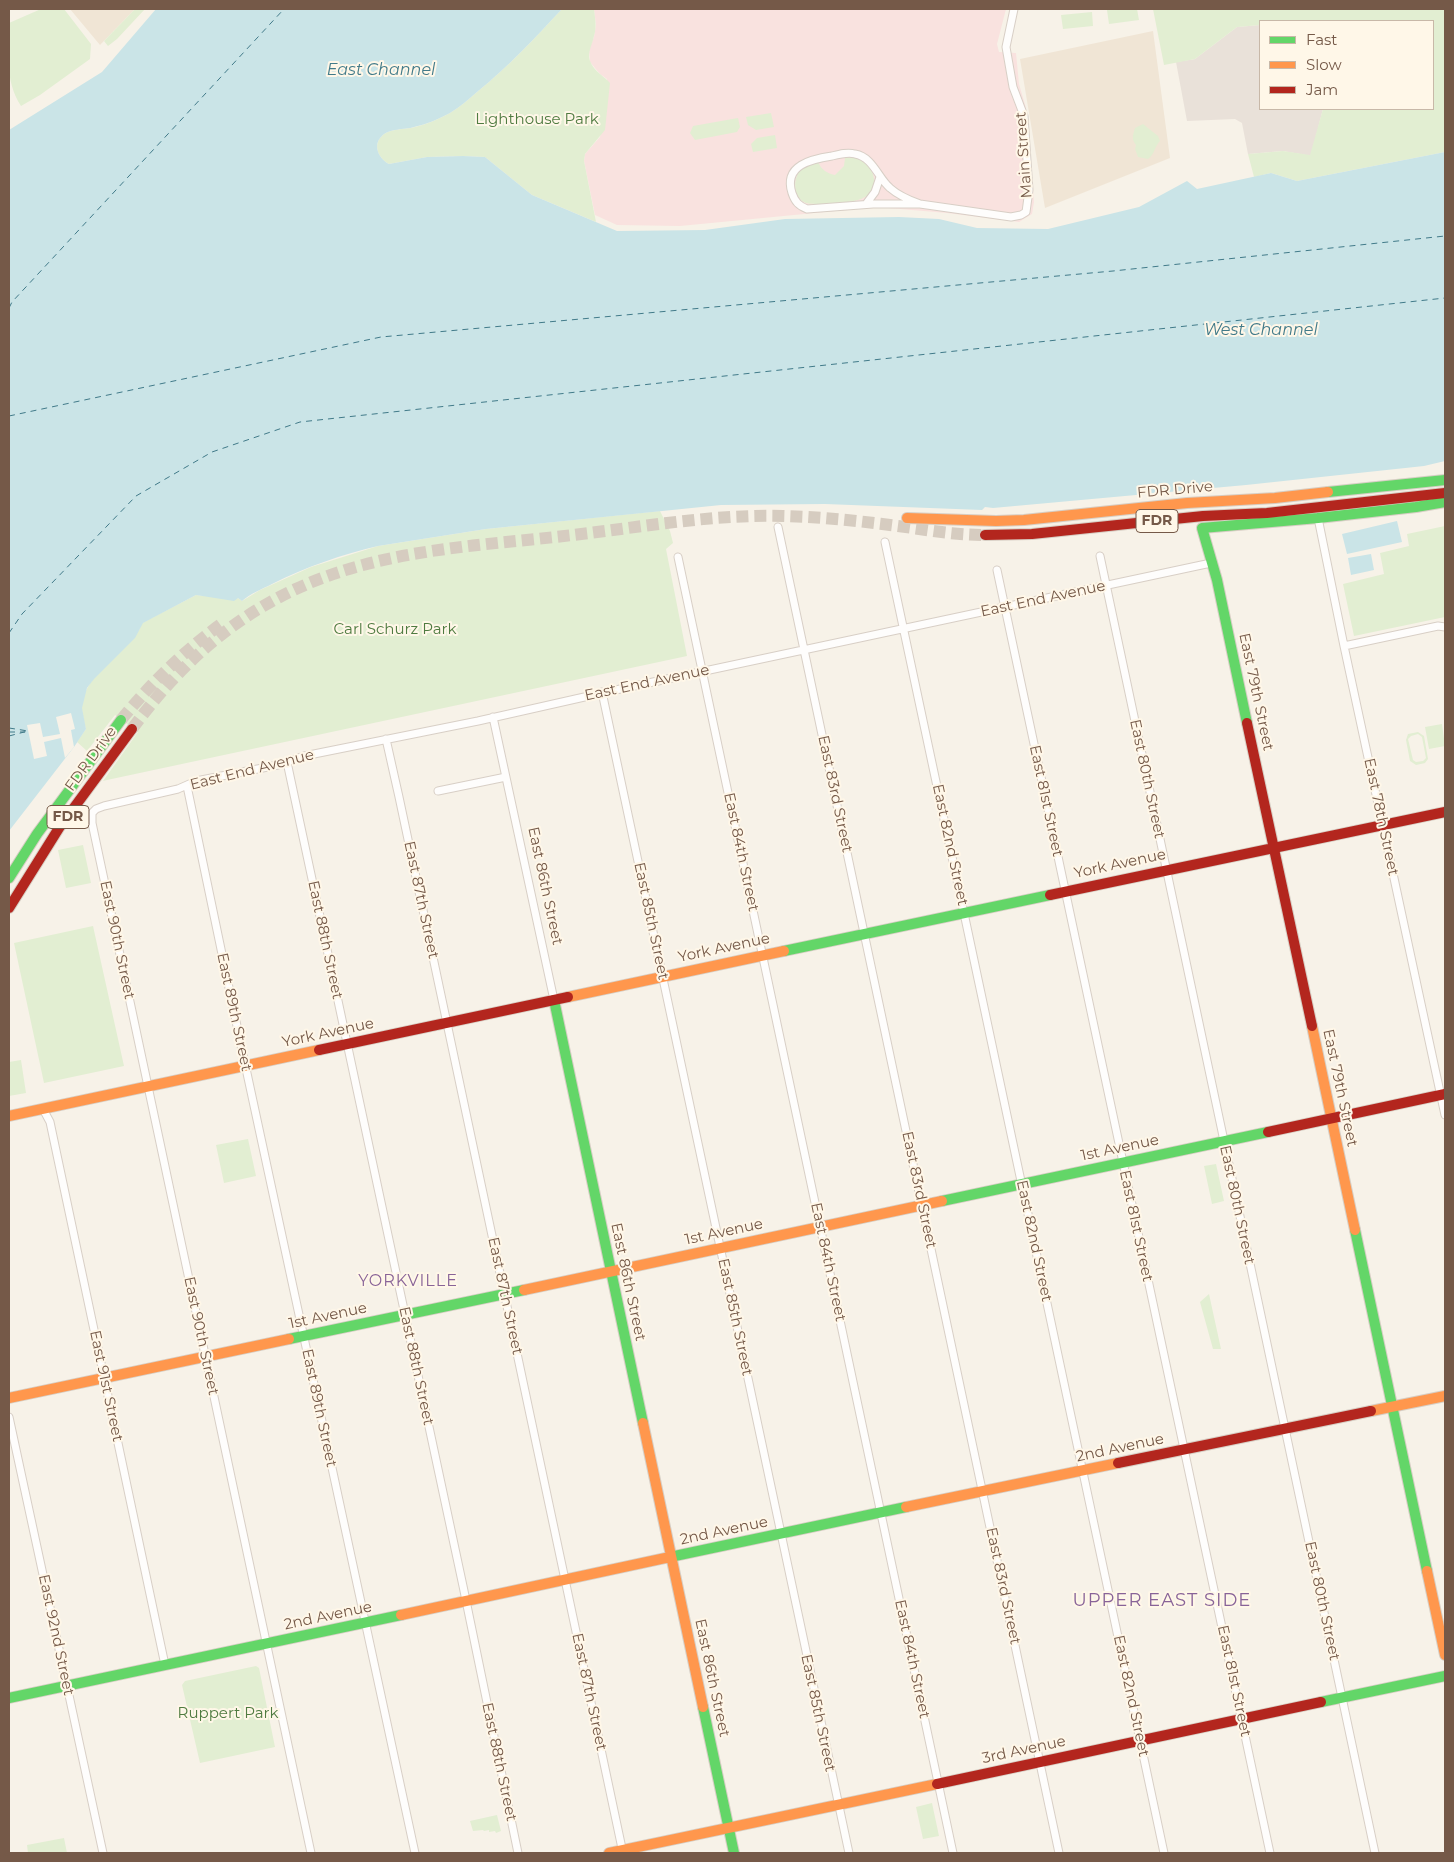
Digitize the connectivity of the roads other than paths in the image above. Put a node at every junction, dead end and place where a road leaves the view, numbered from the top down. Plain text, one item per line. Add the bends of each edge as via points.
1 (1014, 9) edge
2 (880, 177) junction
3 (866, 204) junction
4 (920, 204) junction
5 (1445, 480) edge
6 (1445, 493) edge
7 (1445, 502) edge
8 (907, 518) dead end
9 (1318, 518) junction
10 (778, 527) dead end
11 (985, 535) tunnel mouth
12 (885, 542) dead end
13 (1100, 556) dead end
14 (678, 557) dead end
15 (1211, 563) junction
16 (997, 570) dead end
17 (1108, 585) junction
18 (1005, 607) junction
19 (1445, 627) edge
20 (904, 628) junction
21 (1344, 646) junction
22 (804, 650) junction
23 (702, 672) junction
24 (602, 692) junction
25 (493, 717) junction
26 (121, 720) tunnel mouth
27 (132, 729) tunnel mouth
28 (386, 740) junction
29 (286, 762) junction
30 (506, 777) junction
31 (187, 786) junction
32 (438, 791) dead end
33 (1445, 812) edge
34 (91, 818) joint
35 (1383, 825) junction
36 (1274, 848) junction
37 (1166, 870) junction
38 (9, 878) edge
39 (1065, 891) junction
40 (9, 908) edge
41 (965, 913) junction
42 (864, 934) junction
43 (763, 955) junction
44 (663, 977) junction
45 (554, 1000) junction
46 (447, 1022) junction
47 (348, 1044) junction
48 (246, 1066) junction
49 (148, 1086) junction
50 (1443, 1094) edge
51 (43, 1109) junction
52 (1445, 1115) edge
53 (9, 1116) edge
54 (1332, 1118) junction
55 (1223, 1141) junction
56 (1123, 1163) junction
57 (1022, 1184) junction
58 (922, 1206) junction
59 (821, 1226) junction
60 (720, 1248) junction
61 (610, 1272) junction
62 (505, 1294) junction
63 (406, 1315) junction
64 (304, 1336) junction
65 (206, 1357) junction
66 (104, 1378) junction
67 (1445, 1396) edge
68 (9, 1398) edge
69 (1392, 1407) junction
70 (9, 1418) edge
71 (1286, 1428) junction
72 (1183, 1450) junction
73 (1083, 1471) junction
74 (982, 1491) junction
75 (881, 1513) junction
76 (781, 1534) junction
77 (672, 1558) junction
78 (565, 1580) junction
79 (466, 1601) junction
80 (366, 1623) junction
81 (267, 1644) junction
82 (1445, 1654) edge
83 (165, 1665) junction
84 (1445, 1676) edge
85 (67, 1686) junction
86 (9, 1698) edge
87 (1342, 1698) junction
88 (1242, 1719) junction
89 (1140, 1740) junction
90 (1040, 1762) junction
91 (939, 1783) junction
92 (838, 1804) junction
93 (729, 1828) junction
94 (623, 1852) edge
95 (103, 1853) edge
96 (311, 1853) edge
97 (415, 1853) edge
98 (518, 1853) edge
99 (609, 1853) edge
100 (734, 1853) edge
101 (849, 1853) edge
102 (953, 1853) edge
103 (1059, 1853) edge
104 (1164, 1853) edge
105 (1270, 1853) edge
106 (1375, 1853) edge

1 - 4 street, Main Street via 1006,47 1013,88 1024,120 1029,190 1027,210 1011,217
2 - 3 street
2 - 3 street via 870,162 850,153 806,161 791,180 796,201 807,209
2 - 4 street via 900,196
3 - 4 street
5 - 8 main road, FDR Drive / FDR via 1024,520
6 - 11 main road, FDR Drive / FDR via 1267,513 1203,516 1032,534
7 - 9 main road
9 - 15 main road, East 79th Street via 1202,528
9 - 21 street, East 78th Street
10 - 22 street, East 83rd Street
12 - 20 street, East 82nd Street
13 - 17 street, East 80th Street
14 - 23 street, East 84th Street
15 - 17 street, East End Avenue
15 - 36 main road, East 79th Street
16 - 18 street, East 81st Street
17 - 18 street, East End Avenue
17 - 37 street, East 80th Street
18 - 20 street, East End Avenue
18 - 39 street, East 81st Street
19 - 21 street
20 - 22 street, East End Avenue
20 - 41 street, East 82nd Street
21 - 35 street, East 78th Street
22 - 23 street, East End Avenue
22 - 42 street, East 83rd Street
23 - 24 street, East End Avenue
23 - 43 street, East 84th Street
24 - 25 street, East End Avenue
24 - 44 street, East 85th Street
25 - 28 street, East End Avenue
25 - 30 street, East 86th Street
26 - 38 main road, FDR Drive / FDR
27 - 40 main road, FDR Drive / FDR via 46,847
28 - 29 street, East End Avenue
28 - 46 street, East 87th Street
29 - 31 street, East End Avenue via 196,781
29 - 47 street, East 88th Street
30 - 32 street
30 - 45 street, East 86th Street
31 - 34 street, East End Avenue via 99,807
31 - 48 street, East 89th Street
33 - 35 main road, York Avenue
34 - 49 street, East 90th Street
35 - 36 main road, York Avenue
35 - 50 street, East 78th Street
36 - 37 main road, York Avenue
36 - 54 main road, East 79th Street
37 - 39 main road, York Avenue
37 - 55 street, East 80th Street
39 - 41 main road, York Avenue
39 - 56 street, East 81st Street
41 - 42 main road, York Avenue
41 - 57 street, East 82nd Street
42 - 43 main road, York Avenue
42 - 58 street, East 83rd Street
43 - 44 main road, York Avenue
43 - 59 street, East 84th Street
44 - 45 main road, York Avenue
44 - 60 street, East 85th Street
45 - 46 main road, York Avenue
45 - 61 main road, East 86th Street
46 - 47 main road, York Avenue
46 - 62 street, East 87th Street
47 - 48 main road, York Avenue
47 - 63 street, East 88th Street
48 - 49 main road, York Avenue
48 - 64 street, East 89th Street
49 - 51 main road, York Avenue
49 - 65 street, East 90th Street
50 - 52 street, East 78th Street
50 - 54 main road, 1st Avenue
51 - 53 main road, York Avenue
51 - 66 street, East 91st Street via 50,1122
54 - 55 main road, 1st Avenue
54 - 69 main road, East 79th Street
55 - 56 main road, 1st Avenue
55 - 71 street, East 80th Street
56 - 57 main road, 1st Avenue
56 - 72 street, East 81st Street
57 - 58 main road, 1st Avenue
57 - 73 street, East 82nd Street
58 - 59 main road, 1st Avenue
58 - 74 street, East 83rd Street
59 - 60 main road, 1st Avenue
59 - 75 street, East 84th Street
60 - 61 main road, 1st Avenue
60 - 76 street, East 85th Street
61 - 62 main road, 1st Avenue
61 - 77 main road, East 86th Street
62 - 63 main road, 1st Avenue
62 - 78 street, East 87th Street
63 - 64 main road, 1st Avenue
63 - 79 street, East 88th Street
64 - 65 main road, 1st Avenue
64 - 80 street, East 89th Street
65 - 66 main road, 1st Avenue
65 - 81 street, East 90th Street
66 - 68 main road, 1st Avenue
66 - 83 street, East 91st Street
67 - 69 main road, 2nd Avenue
69 - 71 main road, 2nd Avenue
69 - 82 main road, East 79th Street
70 - 85 street, East 92nd Street
71 - 72 main road, 2nd Avenue
71 - 87 street, East 80th Street
72 - 73 main road, 2nd Avenue
72 - 88 street, East 81st Street
73 - 74 main road, 2nd Avenue
73 - 89 street, East 82nd Street
74 - 75 main road, 2nd Avenue
74 - 90 street, East 83rd Street
75 - 76 main road, 2nd Avenue
75 - 91 street, East 84th Street
76 - 77 main road, 2nd Avenue
76 - 92 street, East 85th Street
77 - 78 main road, 2nd Avenue
77 - 93 main road, East 86th Street
78 - 79 main road, 2nd Avenue
78 - 94 street, East 87th Street
79 - 80 main road, 2nd Avenue
79 - 98 street, East 88th Street
80 - 81 main road, 2nd Avenue
80 - 97 street, East 89th Street
81 - 83 main road, 2nd Avenue
81 - 96 street, East 90th Street
83 - 85 main road, 2nd Avenue
84 - 87 main road, 3rd Avenue
85 - 86 main road, 2nd Avenue
85 - 95 street, East 92nd Street
87 - 88 main road, 3rd Avenue
87 - 106 street, East 80th Street
88 - 89 main road, 3rd Avenue
88 - 105 street, East 81st Street
89 - 90 main road, 3rd Avenue
89 - 104 street, East 82nd Street
90 - 91 main road, 3rd Avenue
90 - 103 street, East 83rd Street
91 - 92 main road, 3rd Avenue
91 - 102 street, East 84th Street
92 - 93 main road, 3rd Avenue
92 - 101 street, East 85th Street
93 - 94 main road, 3rd Avenue
93 - 100 main road, East 86th Street
94 - 99 main road, 3rd Avenue

